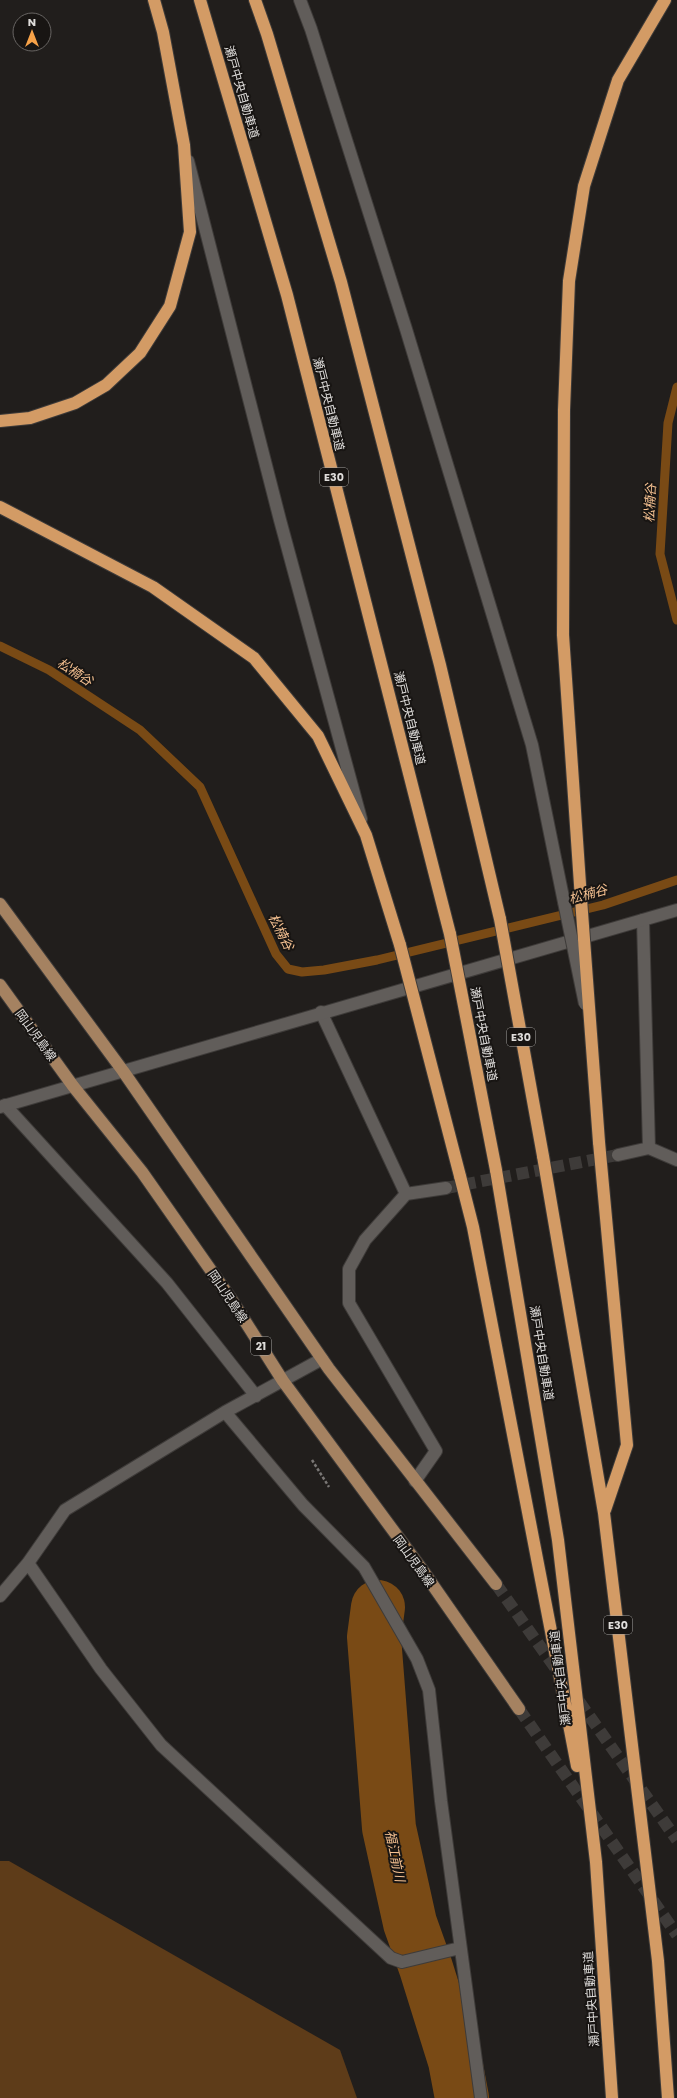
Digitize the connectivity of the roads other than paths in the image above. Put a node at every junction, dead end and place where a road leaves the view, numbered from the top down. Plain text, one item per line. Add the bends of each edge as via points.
1 (154, 0) edge
2 (200, 0) edge
3 (255, 0) edge
4 (300, 0) edge
5 (665, 0) edge
6 (184, 145) junction
7 (0, 421) edge
8 (0, 508) edge
9 (366, 835) junction
10 (0, 904) edge
11 (677, 910) edge
12 (643, 920) junction
13 (0, 985) edge
14 (321, 1012) junction
15 (589, 1025) junction
16 (123, 1071) junction
17 (73, 1086) junction
18 (2, 1106) edge
19 (649, 1148) junction
20 (618, 1155) tunnel mouth
21 (677, 1160) edge
22 (446, 1188) tunnel mouth
23 (406, 1194) junction
24 (322, 1359) junction
25 (283, 1381) junction
26 (256, 1396) junction
27 (225, 1412) junction
28 (415, 1481) junction
29 (604, 1512) junction
30 (28, 1564) junction
31 (496, 1584) tunnel mouth
32 (0, 1596) edge
33 (519, 1709) tunnel mouth
34 (596, 1862) junction
35 (460, 1948) junction
36 (481, 2098) edge
37 (612, 2098) edge
38 (668, 2098) edge

1 - 6 highway via 163,32
2 - 34 highway, 瀬戸中央自動車道 / E30, bridge via 287,295 450,934 496,1170 558,1540
3 - 29 highway, E30, bridge via 341,282 440,665 500,918
4 - 15 street, bridge via 406,329 532,745
5 - 15 highway, bridge via 618,80 584,186 569,281 564,410 563,635
6 - 7 highway via 190,232 170,306 140,353 106,386 75,403 30,418
6 - 9 street via 280,520
8 - 9 highway via 153,587 254,658 318,736
9 - 34 highway, bridge via 400,944 473,1227
10 - 16 main road
11 - 12 street
12 - 14 street
12 - 19 street
13 - 17 main road, 岡山児島線 / 21
14 - 16 street
14 - 23 street
15 - 29 highway, bridge via 627,1445
16 - 17 street
16 - 24 main road
17 - 18 street
17 - 25 main road, 岡山児島線 / 21 via 142,1172 231,1299
18 - 26 street via 167,1283
19 - 20 street
19 - 21 street
22 - 23 street
23 - 28 street via 365,1240 349,1269 349,1303 436,1451
24 - 25 street
24 - 28 main road
25 - 26 street
25 - 33 main road, 岡山児島線 / 21 via 423,1572
26 - 27 street
27 - 30 street via 65,1510
27 - 35 street via 303,1505 364,1567 417,1659 429,1690
28 - 31 main road
29 - 38 highway, E30 via 658,1961
30 - 32 street
30 - 35 street via 101,1669 161,1745 391,1958 402,1962 416,1960
34 - 37 highway, 瀬戸中央自動車道 / E30
35 - 36 street

